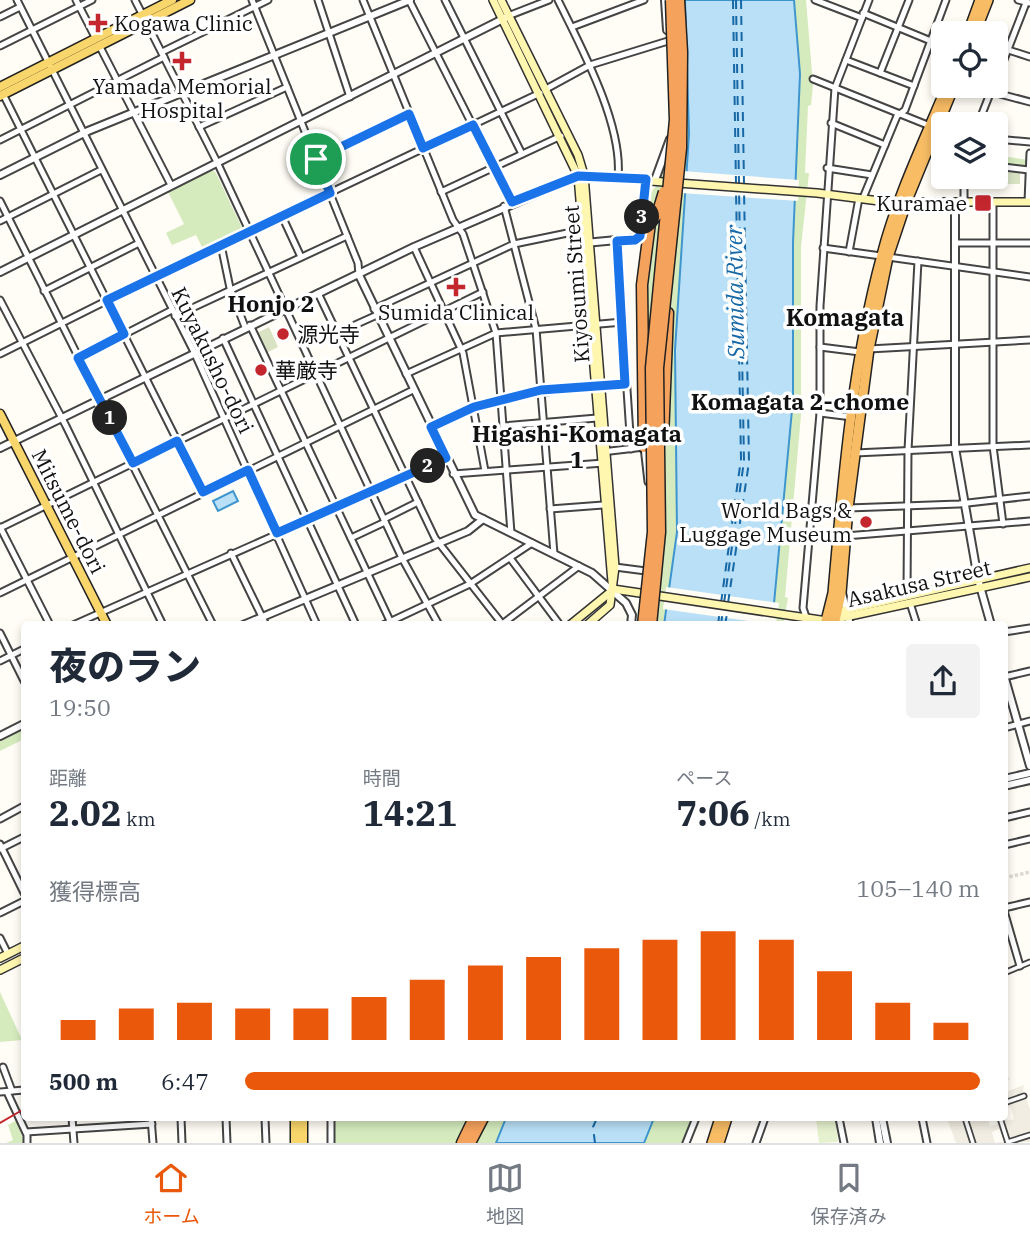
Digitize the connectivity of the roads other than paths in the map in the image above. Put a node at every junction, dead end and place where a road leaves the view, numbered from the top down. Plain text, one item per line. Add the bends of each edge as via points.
1 (17, 0) edge
2 (92, 0) edge
3 (135, 0) edge
4 (172, 0) edge
5 (190, 0) edge
6 (268, 0) edge
7 (318, 0) edge
8 (363, 0) edge
9 (410, 0) edge
10 (445, 0) edge
11 (493, 0) edge
12 (500, 0) edge
13 (549, 0) edge
14 (558, 0) edge
15 (644, 0) edge
16 (665, 0) edge
17 (671, 0) edge
18 (679, 0) edge
19 (815, 0) edge
20 (869, 0) edge
21 (909, 0) edge
22 (946, 0) edge
23 (980, 0) edge
24 (988, 0) edge
25 (1018, 0) edge
26 (78, 3) edge
27 (253, 3) edge
28 (1028, 3) edge
29 (20, 7) junction
30 (863, 15) junction
31 (0, 17) edge
32 (370, 17) junction
33 (505, 17) junction
34 (145, 18) junction
35 (938, 21) edge
36 (972, 21) edge
37 (980, 21) edge
38 (572, 27) junction
39 (898, 28) junction
40 (32, 30) junction
41 (331, 33) junction
42 (464, 38) junction
43 (931, 40) joint
44 (668, 41) junction
45 (97, 42) junction
46 (0, 46) edge
47 (1008, 49) edge
48 (1008, 51) edge
49 (436, 53) junction
50 (163, 55) junction
51 (274, 55) junction
52 (1030, 57) edge
53 (846, 60) junction
54 (590, 65) junction
55 (50, 67) junction
56 (880, 73) junction
57 (393, 75) junction
58 (813, 79) dead end
59 (118, 81) junction
60 (287, 86) junction
61 (914, 86) junction
62 (835, 88) junction
63 (1, 89) edge
64 (543, 91) junction
65 (182, 92) junction
66 (350, 97) junction
67 (942, 98) edge
68 (949, 98) edge
69 (1008, 98) edge
70 (1030, 102) edge
71 (68, 105) junction
72 (501, 111) junction
73 (134, 112) junction
74 (900, 113) junction
75 (409, 114) junction
76 (301, 120) junction
77 (831, 123) junction
78 (473, 125) junction
79 (930, 126) junction
80 (199, 127) junction
81 (21, 128) junction
82 (83, 134) junction
83 (561, 136) junction
84 (0, 140) edge
85 (1008, 140) edge
86 (1030, 142) edge
87 (885, 145) junction
88 (423, 148) junction
89 (929, 148) joint
90 (1030, 153) edge
91 (522, 154) junction
92 (673, 154) junction
93 (35, 157) junction
94 (316, 159) junction
95 (217, 162) junction
96 (495, 166) junction
97 (1008, 167) edge
98 (827, 168) junction
99 (101, 170) junction
100 (1029, 170) edge
101 (0, 175) edge
102 (872, 175) junction
103 (581, 176) junction
104 (618, 177) junction
105 (651, 180) junction
106 (171, 185) junction
107 (964, 189) edge
108 (441, 192) junction
109 (53, 193) junction
110 (330, 193) junction
111 (826, 193) junction
112 (861, 198) junction
113 (0, 201) edge
114 (512, 202) junction
115 (964, 202) junction
116 (993, 202) junction
117 (1029, 202) edge
118 (902, 203) junction
119 (955, 203) junction
120 (503, 206) junction
121 (122, 210) junction
122 (8, 216) junction
123 (282, 216) junction
124 (0, 221) edge
125 (458, 226) junction
126 (582, 230) junction
127 (249, 232) junction
128 (74, 235) junction
129 (347, 236) junction
130 (671, 239) junction
131 (617, 241) junction
132 (139, 243) junction
133 (586, 243) junction
134 (955, 243) junction
135 (993, 243) junction
136 (1030, 243) edge
137 (514, 244) junction
138 (221, 245) junction
139 (414, 247) junction
140 (823, 248) junction
141 (849, 252) junction
142 (885, 256) junction
143 (29, 257) junction
144 (301, 257) junction
145 (918, 261) junction
146 (473, 263) junction
147 (955, 265) junction
148 (91, 267) junction
149 (0, 272) edge
150 (268, 273) junction
151 (992, 273) junction
152 (359, 275) junction
153 (155, 276) junction
154 (1030, 277) edge
155 (431, 283) junction
156 (44, 290) junction
157 (231, 290) junction
158 (482, 292) junction
159 (318, 293) junction
160 (0, 300) edge
161 (107, 300) junction
162 (284, 309) junction
163 (444, 311) junction
164 (376, 312) junction
165 (174, 313) junction
166 (622, 322) junction
167 (62, 323) junction
168 (593, 324) junction
169 (248, 326) junction
170 (536, 329) junction
171 (337, 332) junction
172 (496, 333) junction
173 (124, 334) junction
174 (223, 338) junction
175 (389, 338) junction
176 (1030, 340) edge
177 (994, 342) junction
178 (22, 343) junction
179 (956, 344) junction
180 (820, 346) junction
181 (912, 346) junction
182 (462, 348) junction
183 (864, 351) junction
184 (194, 352) junction
185 (0, 354) edge
186 (349, 357) junction
187 (78, 358) junction
188 (315, 374) junction
189 (406, 374) junction
190 (145, 376) junction
191 (625, 384) junction
192 (597, 386) junction
193 (413, 390) junction
194 (541, 390) junction
195 (280, 391) junction
196 (100, 399) junction
197 (502, 400) junction
198 (254, 404) junction
199 (474, 407) junction
200 (374, 409) junction
201 (820, 413) junction
202 (0, 414) edge
203 (852, 417) junction
204 (61, 418) junction
205 (224, 418) junction
206 (597, 418) junction
207 (544, 423) junction
208 (339, 426) junction
209 (503, 426) junction
210 (431, 427) junction
211 (177, 441) junction
212 (14, 442) junction
213 (305, 443) junction
214 (1030, 445) edge
215 (993, 446) junction
216 (645, 447) junction
217 (0, 448) edge
218 (955, 448) junction
219 (631, 449) junction
220 (908, 450) junction
221 (602, 452) junction
222 (851, 453) junction
223 (278, 456) junction
224 (446, 458) junction
225 (133, 463) junction
226 (603, 463) junction
227 (547, 466) junction
228 (248, 470) junction
229 (507, 470) junction
230 (485, 471) junction
231 (453, 474) junction
232 (406, 476) junction
233 (93, 482) junction
234 (370, 491) junction
235 (203, 492) junction
236 (1030, 496) edge
237 (1000, 499) junction
238 (418, 502) junction
239 (965, 503) junction
240 (46, 505) junction
241 (603, 505) junction
242 (336, 506) junction
243 (907, 506) junction
244 (550, 509) junction
245 (812, 512) junction
246 (844, 512) junction
247 (158, 515) junction
248 (307, 519) junction
249 (483, 519) junction
250 (384, 521) junction
251 (1030, 521) edge
252 (1003, 524) junction
253 (0, 527) edge
254 (969, 527) junction
255 (907, 532) junction
256 (118, 533) junction
257 (277, 533) junction
258 (511, 533) junction
259 (649, 534) junction
260 (845, 536) junction
261 (351, 538) junction
262 (439, 543) junction
263 (532, 543) junction
264 (231, 553) junction
265 (554, 554) junction
266 (72, 556) junction
267 (402, 558) junction
268 (510, 558) junction
269 (579, 566) junction
270 (615, 567) junction
271 (1030, 568) edge
272 (187, 572) junction
273 (368, 572) junction
274 (646, 572) junction
275 (1030, 577) edge
276 (27, 580) junction
277 (979, 583) junction
278 (470, 584) junction
279 (338, 585) junction
280 (613, 589) junction
281 (146, 590) junction
282 (838, 591) junction
283 (0, 593) edge
284 (645, 595) junction
285 (538, 597) junction
286 (307, 598) junction
287 (908, 599) junction
288 (428, 604) junction
289 (99, 611) junction
290 (262, 617) junction
291 (803, 617) junction
292 (838, 619) edge
293 (48, 621) edge
294 (80, 621) edge
295 (105, 621) edge
296 (161, 621) edge
297 (211, 621) edge
298 (252, 621) edge
299 (264, 621) edge
300 (316, 621) edge
301 (354, 621) edge
302 (390, 621) edge
303 (395, 621) edge
304 (437, 621) edge
305 (499, 621) edge
306 (507, 621) edge
307 (557, 621) edge
308 (575, 621) edge
309 (592, 621) edge
310 (631, 621) edge
311 (643, 621) edge
312 (651, 621) edge
313 (800, 621) edge
314 (916, 621) edge
315 (990, 621) edge
316 (1030, 628) edge
317 (1008, 631) edge
318 (0, 633) edge
319 (21, 651) edge
320 (11, 656) junction
321 (0, 661) edge
322 (1030, 671) edge
323 (21, 675) edge
324 (1008, 675) edge
325 (1008, 687) edge
326 (1030, 721) edge
327 (1018, 724) junction
328 (21, 726) edge
329 (1008, 727) edge
330 (0, 736) edge
331 (1030, 766) edge
332 (1030, 772) edge
333 (1008, 778) edge
334 (1030, 780) edge
335 (1008, 785) edge
336 (21, 808) edge
337 (1030, 812) edge
338 (1008, 817) edge
339 (0, 819) edge
340 (21, 838) edge
341 (1030, 839) edge
342 (1008, 844) edge
343 (1, 847) edge
344 (21, 886) edge
345 (21, 902) edge
346 (1030, 902) edge
347 (1008, 909) edge
348 (0, 913) edge
349 (1008, 936) edge
350 (0, 938) edge
351 (21, 948) edge
352 (4, 956) edge
353 (21, 960) edge
354 (1030, 962) edge
355 (1020, 966) junction
356 (0, 970) edge
357 (1008, 971) edge
358 (3, 1067) dead end
359 (6, 1092) edge
360 (1024, 1096) dead end
361 (1008, 1102) edge
362 (72, 1121) edge
363 (152, 1121) edge
364 (181, 1121) edge
365 (226, 1121) edge
366 (265, 1121) edge
367 (295, 1121) edge
368 (303, 1121) edge
369 (331, 1121) edge
370 (473, 1121) edge
371 (474, 1121) edge
372 (481, 1121) edge
373 (695, 1121) edge
374 (719, 1121) edge
375 (726, 1121) edge
376 (764, 1121) edge
377 (840, 1121) edge
378 (876, 1121) edge
379 (883, 1121) edge
380 (923, 1121) edge
381 (966, 1121) edge
382 (1001, 1121) edge
383 (73, 1129) junction
384 (26, 1132) junction
385 (1030, 1135) edge
386 (27, 1143) edge
387 (74, 1143) edge
388 (153, 1143) edge
389 (183, 1143) edge
390 (227, 1143) edge
391 (266, 1143) edge
392 (295, 1143) edge
393 (303, 1143) edge
394 (331, 1143) edge
395 (462, 1143) edge
396 (469, 1143) edge
397 (686, 1143) edge
398 (712, 1143) edge
399 (719, 1143) edge
400 (757, 1143) edge
401 (844, 1143) edge
402 (880, 1143) edge
403 (887, 1143) edge
404 (927, 1143) edge
405 (973, 1143) edge
406 (1007, 1143) edge

1 - 29 street, Kuyakusho-dori
2 - 26 street
3 - 34 street
4 - 34 main road
5 - 34 main road
6 - 27 street
7 - 41 street
8 - 32 street
9 - 32 street
9 - 49 street
10 - 42 street
11 - 33 main road
12 - 33 main road
13 - 33 street
14 - 38 street
15 - 38 street
16 - 44 street
17 - 92 highway, bridge
18 - 130 highway, bridge via 682,119
19 - 30 street
20 - 30 street
21 - 39 street
22 - 35 street
23 - 36 highway
24 - 37 highway
25 - 28 street
26 - 40 street
26 - 45 street
27 - 50 street
27 - 51 street
28 - 47 street
29 - 31 street
29 - 40 street, Kuyakusho-dori
30 - 39 street
30 - 53 street
32 - 41 street
32 - 57 street
33 - 42 street
33 - 64 main road
34 - 45 main road
34 - 50 street
38 - 54 street
39 - 43 street
39 - 56 street
40 - 46 street
40 - 55 street, Kuyakusho-dori
41 - 51 street
41 - 66 street
42 - 49 street
42 - 72 street
43 - 61 street
44 - 54 street
44 - 105 street via 670,140
45 - 55 main road
45 - 59 street
48 - 52 street
49 - 57 street
49 - 78 street
50 - 59 street
50 - 65 street
51 - 60 street
51 - 65 street
53 - 56 street
53 - 62 street
54 - 64 street
54 - 104 street via 618,149
55 - 63 main road
55 - 71 street, Kuyakusho-dori
56 - 61 street
57 - 66 street
57 - 75 street
58 - 62 street
59 - 71 street
59 - 73 street
60 - 76 street
60 - 80 street
61 - 74 street
62 - 74 street
62 - 77 street
63 - 81 street
64 - 72 street
64 - 83 main road
64 - 103 main road
65 - 73 street
65 - 80 street
66 - 76 street
67 - 79 highway
68 - 89 highway
69 - 70 street
71 - 81 street
71 - 82 street, Kuyakusho-dori
72 - 78 street
72 - 91 street
73 - 82 street
73 - 106 street
74 - 79 street
74 - 87 street
75 - 88 street
75 - 94 street
76 - 94 street
76 - 95 street
77 - 87 street
77 - 98 street
78 - 88 street
78 - 96 street
79 - 118 highway
80 - 95 street
81 - 84 street
81 - 93 street
82 - 93 street
82 - 99 street, Kuyakusho-dori
83 - 91 street
83 - 103 main road
85 - 86 street
87 - 102 street
88 - 108 street
88 - 110 street
89 - 118 highway
90 - 100 street
91 - 96 street
92 - 216 highway, bridge via 653,219 642,285
92 - 311 highway, bridge via 650,368 653,532
93 - 101 street
93 - 109 street
94 - 110 street
95 - 106 street
95 - 127 street
96 - 108 street
96 - 114 street
97 - 100 street
98 - 102 street
98 - 111 street
99 - 109 street
99 - 121 street, Kuyakusho-dori
100 - 117 street
102 - 112 street
103 - 104 main road
103 - 114 street
103 - 126 main road
103 - 133 main road, Kiyosumi Street
104 - 105 main road
105 - 111 main road, bridge
105 - 131 street via 640,236
106 - 121 street
107 - 115 street
108 - 125 street
109 - 122 street
109 - 128 street
110 - 123 street
110 - 129 street
111 - 112 main road
111 - 140 street
112 - 118 main road
112 - 141 street
113 - 122 street
114 - 120 street
115 - 116 main road
115 - 119 main road
116 - 117 main road
116 - 135 street
118 - 119 main road
118 - 142 highway
119 - 134 street
120 - 125 street
120 - 137 street
121 - 128 street
121 - 132 street, Kuyakusho-dori
122 - 124 street
122 - 143 street
123 - 127 street
123 - 144 street
125 - 139 street
125 - 146 street
126 - 133 main road
126 - 137 street
127 - 138 street
127 - 150 street
128 - 143 street
128 - 148 street
129 - 144 street
129 - 152 street
130 - 259 highway, bridge via 661,493
130 - 312 highway, bridge via 658,368 660,532
131 - 133 street
131 - 166 street
132 - 148 street
132 - 153 street, Kuyakusho-dori
133 - 168 main road, Kiyosumi Street
134 - 135 street
134 - 147 street
135 - 136 street
135 - 151 street
137 - 146 street
137 - 170 street
138 - 153 street
138 - 157 street
139 - 152 street
139 - 155 street
140 - 141 street
140 - 180 street
141 - 142 street
142 - 145 street
142 - 183 highway
143 - 149 street
143 - 156 street
144 - 150 street
145 - 147 street
145 - 181 street
146 - 155 street
146 - 158 street
147 - 151 street
147 - 179 street
148 - 156 street
148 - 161 street
150 - 157 street
150 - 162 street
151 - 154 street
151 - 177 street
152 - 159 street
152 - 164 street
153 - 161 street
153 - 165 street, Kuyakusho-dori
155 - 163 street
155 - 164 street
156 - 167 street
157 - 165 street
157 - 169 street
158 - 163 street
158 - 172 street
159 - 162 street
159 - 171 street
160 - 178 street
161 - 167 street
161 - 173 street
162 - 169 street
162 - 188 street
163 - 175 street
163 - 182 street
164 - 171 street
164 - 175 street
165 - 173 street
165 - 184 street, Kuyakusho-dori
166 - 168 street
166 - 191 street
167 - 178 street
167 - 187 street
168 - 170 street
168 - 192 main road, Kiyosumi Street
169 - 174 street
169 - 195 street
170 - 172 street
170 - 194 street
171 - 186 street
172 - 182 street
172 - 197 street
173 - 187 street
173 - 190 street
174 - 184 street
174 - 198 street
175 - 186 street
175 - 189 street
176 - 177 street
177 - 179 street
177 - 215 street
178 - 185 street
178 - 204 street
179 - 181 street
179 - 218 street
180 - 183 street
180 - 201 street
181 - 183 street
181 - 220 street
182 - 189 street
182 - 199 street
183 - 203 highway
183 - 222 highway
184 - 190 street
184 - 205 street, Kuyakusho-dori
186 - 188 street
186 - 200 street
187 - 196 street
188 - 195 street
188 - 208 street
189 - 193 street
190 - 196 street
190 - 211 street
191 - 192 street
191 - 219 street
192 - 194 street
192 - 206 main road, Kiyosumi Street
192 - 221 main road, Kiyosumi Street
193 - 200 street
193 - 210 street
194 - 197 street
194 - 207 street
195 - 198 street
195 - 213 street
196 - 204 street
196 - 225 street
197 - 199 street
197 - 209 street
198 - 205 street
198 - 223 street
199 - 210 street
199 - 230 street
200 - 208 street
200 - 232 street
201 - 203 street
201 - 245 street
202 - 212 main road, Mitsume-dori
203 - 222 highway
204 - 212 street
204 - 233 street
205 - 211 street
205 - 228 street, Kuyakusho-dori
206 - 207 street
206 - 221 main road, Kiyosumi Street
207 - 209 street
207 - 227 street
208 - 213 street
208 - 234 street
209 - 229 street
210 - 224 street
211 - 225 street
211 - 235 street
212 - 217 street
212 - 240 main road, Mitsume-dori
213 - 223 street
213 - 242 street
214 - 215 street
215 - 218 street
215 - 237 street
216 - 219 street
216 - 259 street
218 - 220 street
218 - 239 street
219 - 221 street
220 - 222 street
220 - 243 street
221 - 226 main road, Kiyosumi Street
222 - 246 highway
223 - 228 street
223 - 248 street
224 - 231 street
224 - 232 street
225 - 233 street
225 - 247 street
226 - 227 street
226 - 241 main road, Kiyosumi Street
226 - 270 main road, Kiyosumi Street
227 - 229 street
227 - 244 street
228 - 235 street
228 - 257 street, Kuyakusho-dori
229 - 230 street
229 - 258 street
230 - 231 street
231 - 249 street via 470,509
232 - 234 street
232 - 238 street
233 - 240 street
233 - 256 street
234 - 242 street
234 - 250 street
235 - 247 street
236 - 237 street
237 - 239 street
237 - 252 street
238 - 250 street
238 - 262 street
239 - 243 street
239 - 254 street
240 - 253 street
240 - 266 main road, Mitsume-dori
241 - 244 street
241 - 280 main road, Kiyosumi Street
242 - 248 street
242 - 261 street
243 - 246 street
243 - 255 street
244 - 265 street
245 - 246 street
245 - 291 street
246 - 260 highway
246 - 282 highway
247 - 256 street
247 - 272 street
248 - 257 street
248 - 279 street
249 - 258 street
249 - 262 street
250 - 261 street
250 - 267 street
251 - 252 street
252 - 254 street
253 - 276 street
254 - 255 street
254 - 277 street
255 - 260 street
255 - 287 street
256 - 266 street
256 - 281 street
257 - 264 street
257 - 286 street, Kuyakusho-dori
258 - 263 street
259 - 274 street
260 - 282 highway
261 - 273 street
262 - 267 street
262 - 278 street
263 - 265 street
263 - 268 street
264 - 272 street
264 - 290 street
265 - 269 street
266 - 276 street
266 - 289 main road, Mitsume-dori
267 - 273 street
267 - 288 street
268 - 278 street
268 - 285 street
269 - 280 street
269 - 285 street
270 - 274 street
270 - 280 main road, Kiyosumi Street
271 - 277 main road
272 - 281 street
272 - 297 street
273 - 279 street
273 - 302 street
274 - 284 street
275 - 277 main road, Asakusa Street
276 - 283 street
276 - 293 street
277 - 287 main road, Asakusa Street
277 - 315 street
278 - 288 street
278 - 305 street
279 - 286 street
279 - 301 street
280 - 284 main road, Asakusa Street
280 - 308 main road
280 - 309 main road via 607,609
280 - 310 street via 629,607
281 - 289 street
281 - 296 street
282 - 292 highway
284 - 291 main road, Asakusa Street
285 - 306 street
285 - 307 street
286 - 290 street
286 - 300 street, Kuyakusho-dori
287 - 292 main road, Asakusa Street
287 - 314 street
288 - 303 street
288 - 304 street
289 - 294 street
289 - 295 main road, Mitsume-dori
290 - 298 street
290 - 299 street
291 - 292 main road, Asakusa Street
291 - 313 street
316 - 317 street
318 - 320 street
319 - 320 street
320 - 321 street
320 - 323 street
322 - 324 street
325 - 327 street
326 - 327 street
327 - 329 street
327 - 331 street
328 - 330 street
332 - 333 street
334 - 335 street
336 - 339 street
337 - 338 street
340 - 343 street
341 - 342 street
343 - 344 street
345 - 348 street
346 - 347 street
349 - 355 street
350 - 352 street
351 - 352 main road
353 - 356 main road
354 - 355 street
355 - 357 street
358 - 359 street
359 - 384 street
360 - 361 street
362 - 383 street
363 - 383 street
363 - 388 street
364 - 389 street
365 - 390 street
366 - 391 street
367 - 392 main road
368 - 393 main road
369 - 394 street
370 - 395 highway
371 - 396 main road
372 - 396 highway
373 - 397 street
374 - 398 highway
375 - 399 highway
376 - 400 street
377 - 401 street
378 - 402 street
379 - 403 street
380 - 404 street
381 - 405 street
382 - 406 street
383 - 384 street
383 - 387 street
384 - 386 street
385 - 406 street

